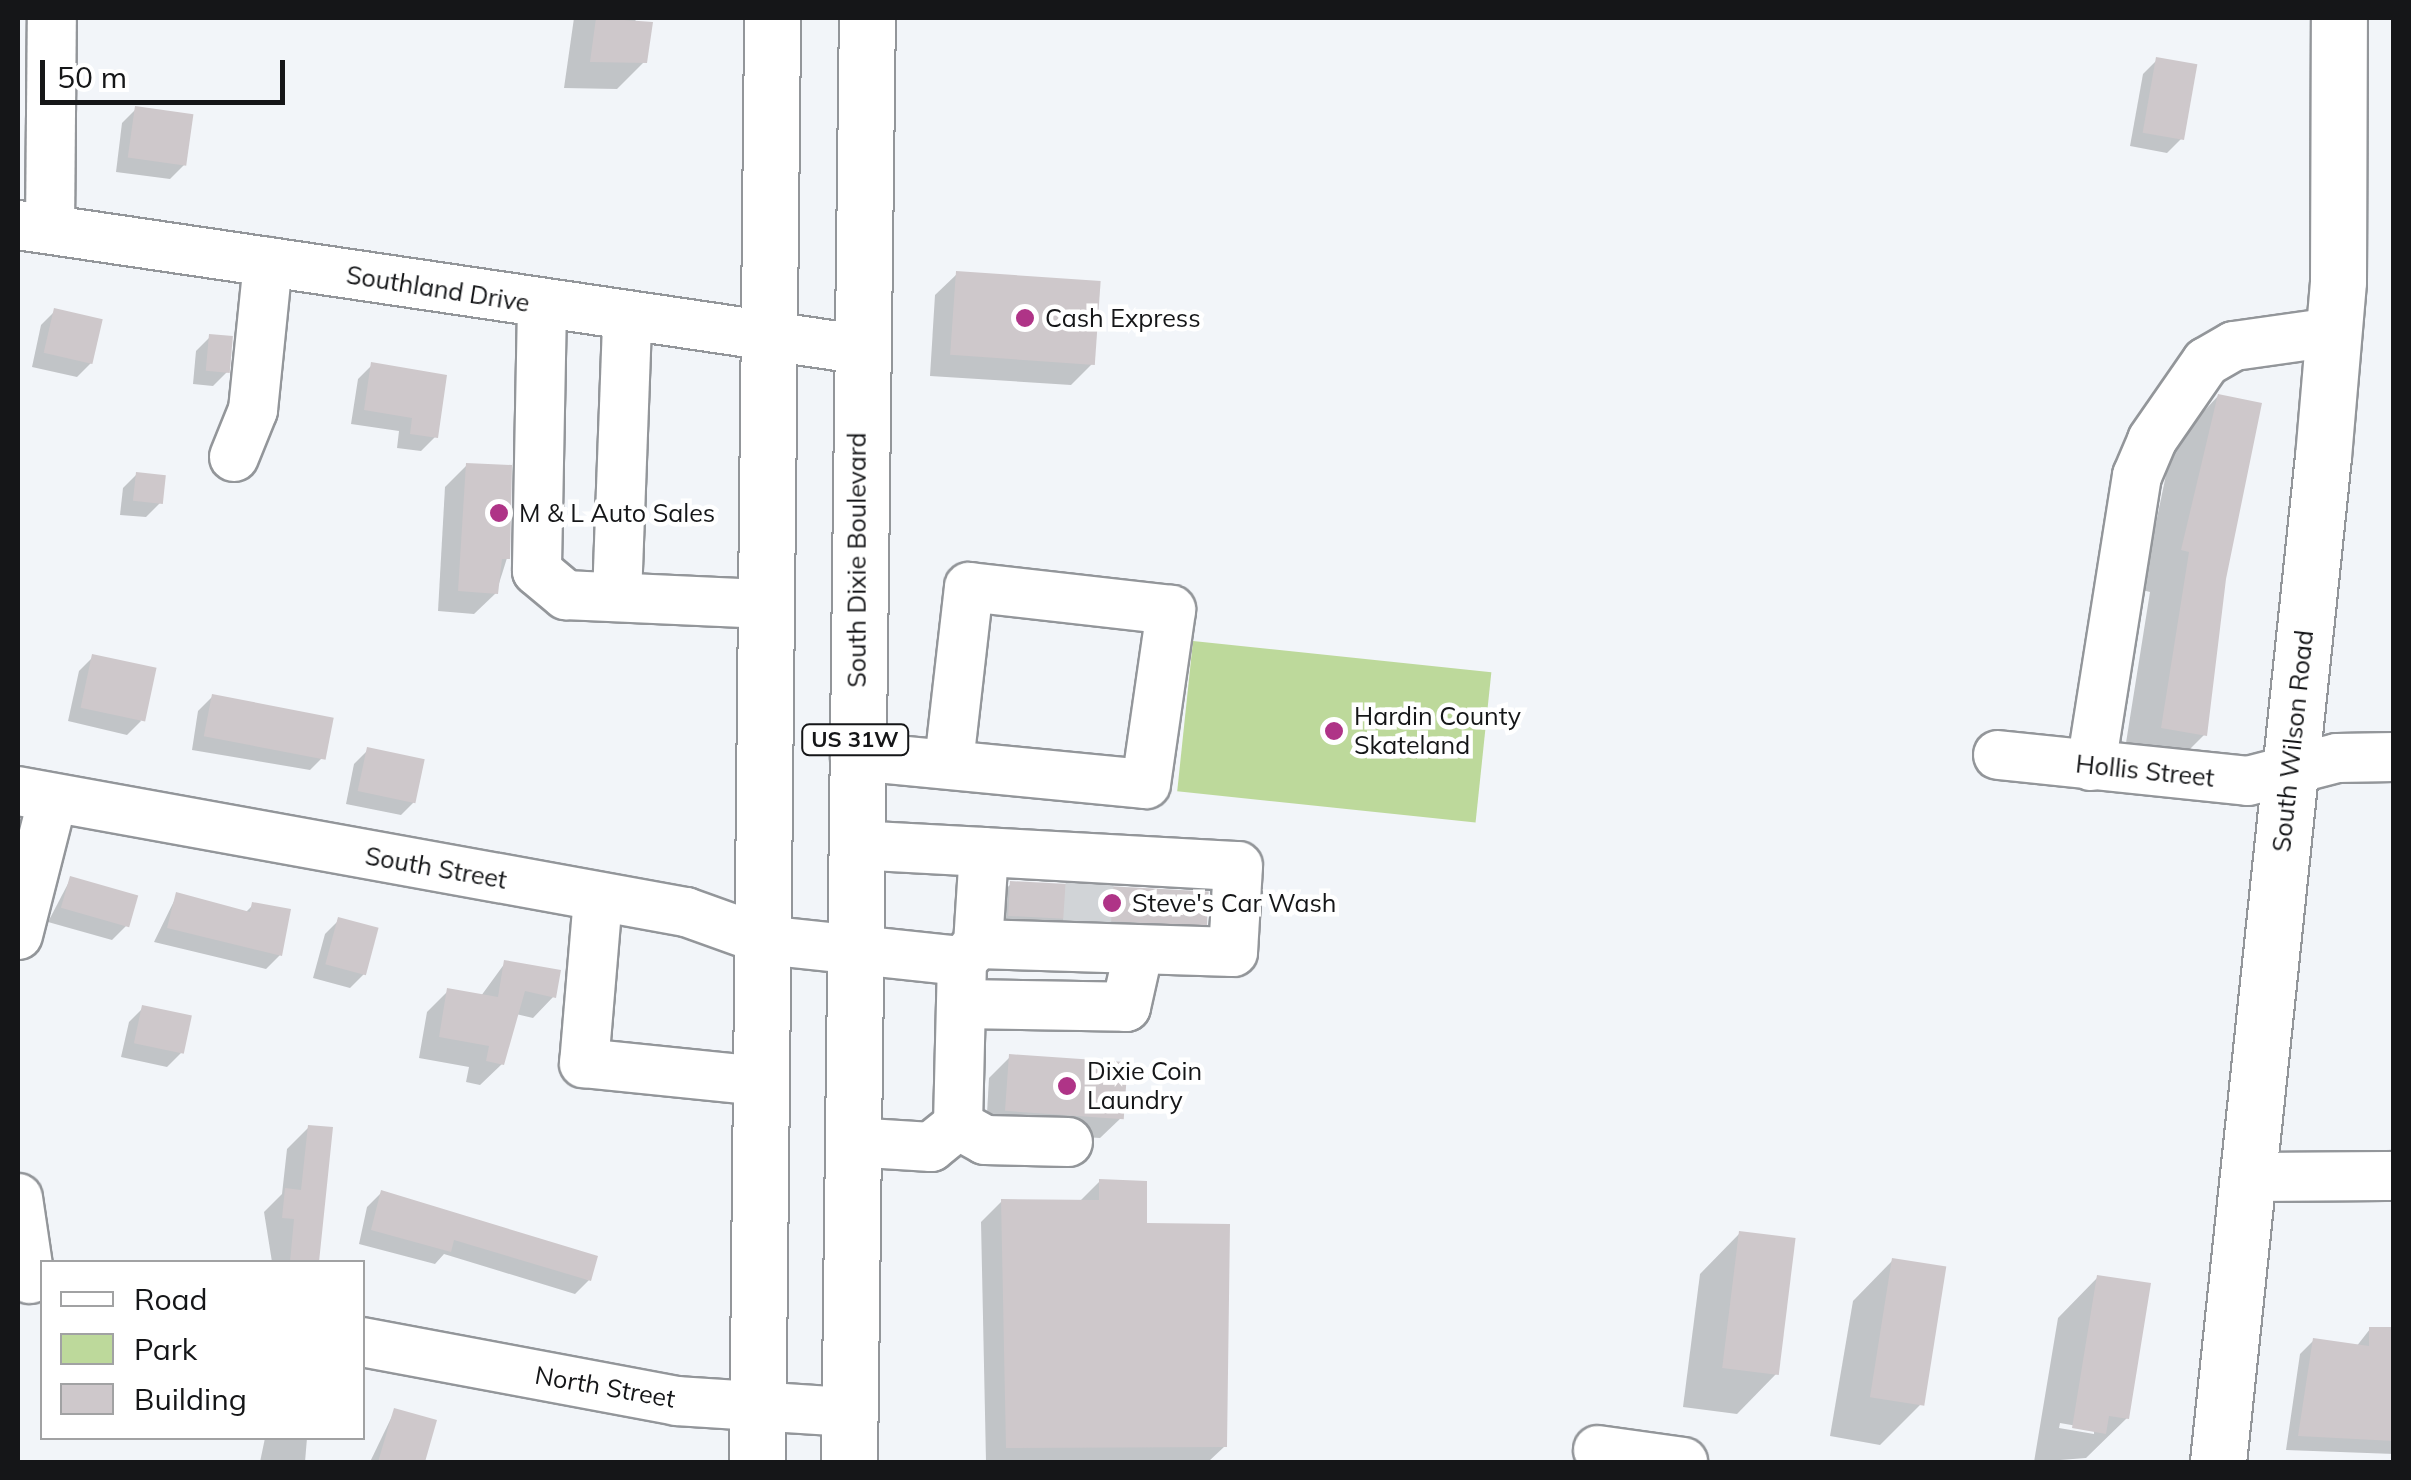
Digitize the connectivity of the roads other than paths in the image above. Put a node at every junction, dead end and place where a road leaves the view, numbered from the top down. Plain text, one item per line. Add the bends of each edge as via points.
1 (52, 18) edge
2 (772, 18) edge
3 (867, 18) edge
4 (2339, 18) edge
5 (34, 227) edge
6 (268, 262) junction
7 (542, 306) junction
8 (627, 321) junction
9 (2333, 332) junction
10 (770, 338) junction
11 (858, 348) junction
12 (234, 458) dead end
13 (617, 597) junction
14 (766, 604) junction
15 (1998, 755) dead end
16 (855, 756) junction
17 (2394, 758) edge
18 (949, 763) junction
19 (2091, 766) junction
20 (2290, 767) junction
21 (35, 795) edge
22 (854, 845) junction
23 (984, 852) junction
24 (598, 898) junction
25 (1088, 902) junction
26 (18, 936) edge
27 (764, 940) junction
28 (852, 944) junction
29 (1139, 949) junction
30 (967, 970) junction
31 (1083, 1007) junction
32 (762, 1081) junction
33 (958, 1125) junction
34 (851, 1142) junction
35 (1068, 1142) dead end
36 (2248, 1176) junction
37 (2394, 1176) edge
38 (18, 1198) edge
39 (30, 1279) edge
40 (365, 1342) edge
41 (758, 1408) junction
42 (849, 1437) edge
43 (1595, 1458) edge
44 (758, 1462) edge
45 (1683, 1462) edge
46 (2218, 1462) edge

1 - 5 street
2 - 10 main road, US 31W
3 - 11 main road, South Dixie Boulevard / US 31W
4 - 9 main road, South Wilson Road
5 - 6 street, Southland Drive
6 - 7 street, Southland Drive
6 - 12 street via 253,410
7 - 8 street, Southland Drive
7 - 13 street via 536,570 566,595
8 - 10 street, Southland Drive
8 - 13 street
9 - 19 street via 2234,346 2206,362 2152,440 2137,476
9 - 20 main road, South Wilson Road
10 - 11 street, Southland Drive
10 - 14 main road, US 31W
11 - 16 main road, South Dixie Boulevard / US 31W
13 - 14 street
14 - 27 main road, US 31W
15 - 19 street, Hollis Street
16 - 18 street
16 - 22 main road, South Dixie Boulevard / US 31W
17 - 20 street, Hollis Street
18 - 18 street via 1146,784 1171,610 969,588
19 - 20 street, Hollis Street via 2248,781
20 - 36 main road, South Wilson Road
21 - 24 street, South Street
21 - 26 street
22 - 23 street
22 - 28 main road, South Dixie Boulevard / US 31W
23 - 25 street
23 - 30 street
24 - 27 street, South Street via 702,916
24 - 32 street via 584,1063
25 - 29 street
25 - 29 street via 1238,866 1233,952
25 - 30 street
25 - 31 street
27 - 28 street, South Street
27 - 32 main road, US 31W
28 - 30 street, South Street
28 - 34 main road, South Dixie Boulevard / US 31W
29 - 31 street via 1126,1007
30 - 31 street
30 - 33 street
32 - 41 main road, US 31W
33 - 34 street via 931,1146
33 - 35 street via 985,1140
34 - 42 main road, South Dixie Boulevard / US 31W
36 - 37 street
36 - 46 main road, South Wilson Road
38 - 39 street
40 - 41 street, North Street
41 - 42 street, North Street
41 - 44 main road, US 31W
43 - 45 street

